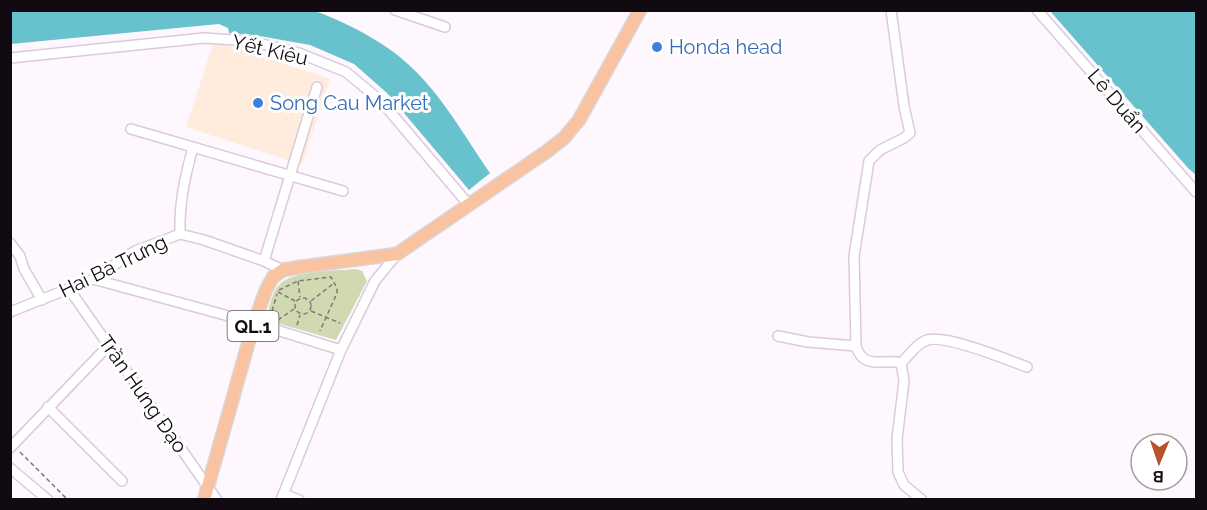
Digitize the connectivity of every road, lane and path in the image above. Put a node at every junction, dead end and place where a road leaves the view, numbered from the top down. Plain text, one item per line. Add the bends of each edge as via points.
1 (395, 10) edge
2 (640, 10) edge
3 (891, 10) edge
4 (1037, 10) edge
5 (445, 27) dead end
6 (10, 58) edge
7 (317, 87) dead end
8 (131, 129) dead end
9 (193, 147) junction
10 (290, 175) junction
11 (343, 190) dead end
12 (1197, 192) edge
13 (469, 205) junction
14 (180, 234) junction
15 (10, 243) edge
16 (397, 254) junction
17 (264, 261) junction
18 (284, 270) junction
19 (93, 279) junction
20 (297, 281) junction
21 (335, 283) junction
22 (69, 289) junction
23 (277, 291) junction
24 (300, 298) junction
25 (42, 300) junction
26 (296, 301) junction
27 (310, 302) junction
28 (295, 309) junction
29 (310, 310) junction
30 (10, 312) edge
31 (301, 314) junction
32 (327, 317) junction
33 (270, 318) dead end
34 (277, 320) dead end
35 (254, 323) junction
36 (340, 323) dead end
37 (297, 326) dead end
38 (320, 331) dead end
39 (778, 336) dead end
40 (108, 346) junction
41 (856, 346) junction
42 (341, 350) junction
43 (901, 363) junction
44 (1027, 367) dead end
45 (48, 407) junction
46 (12, 447) edge
47 (10, 468) edge
48 (122, 481) dead end
49 (208, 486) junction
50 (283, 497) edge
51 (48, 500) edge
52 (68, 500) edge
53 (204, 500) edge
54 (217, 500) edge
55 (299, 500) edge
56 (922, 500) edge

1 - 5 street
2 - 13 main road via 579,120 564,138
3 - 41 street via 910,133 869,160 854,256
4 - 12 street, Lê Duẩn
6 - 13 street, Yết Kiêu via 204,38 250,41 299,53 346,72 381,101
7 - 10 street
8 - 9 street
9 - 10 street
9 - 14 street via 184,183
10 - 11 street
10 - 17 street
13 - 16 main road
14 - 17 street, Hai Bà Trưng
14 - 19 street, Hai Bà Trưng via 135,251
15 - 25 street
16 - 18 main road
16 - 42 street via 375,281
17 - 18 street, Hai Bà Trưng
18 - 35 main road, QL.1 via 273,277
19 - 22 street, Hai Bà Trưng
19 - 35 street
20 - 21 path via 331,278
20 - 23 path
20 - 24 path
21 - 27 path
21 - 32 path via 337,293
22 - 25 street, Hai Bà Trưng
22 - 40 street, Trần Hưng Đạo
23 - 26 path
23 - 33 path
24 - 26 path
24 - 27 path
25 - 30 street, Hai Bà Trưng
26 - 28 path
27 - 29 path
28 - 31 path
28 - 34 path
29 - 31 path
29 - 32 path
31 - 37 path
32 - 36 path
32 - 38 path
35 - 42 street
35 - 49 main road, QL.1
39 - 41 street
40 - 45 street
40 - 49 street, Trần Hưng Đạo
41 - 43 street via 862,356 875,363
42 - 50 street
43 - 44 street via 922,341 930,339 958,343
43 - 56 street via 904,381 897,439 898,472 904,485
45 - 46 street
45 - 48 street
46 - 52 path
47 - 51 street
49 - 53 main road, QL.1
49 - 54 street, Trần Hưng Đạo
50 - 55 street

